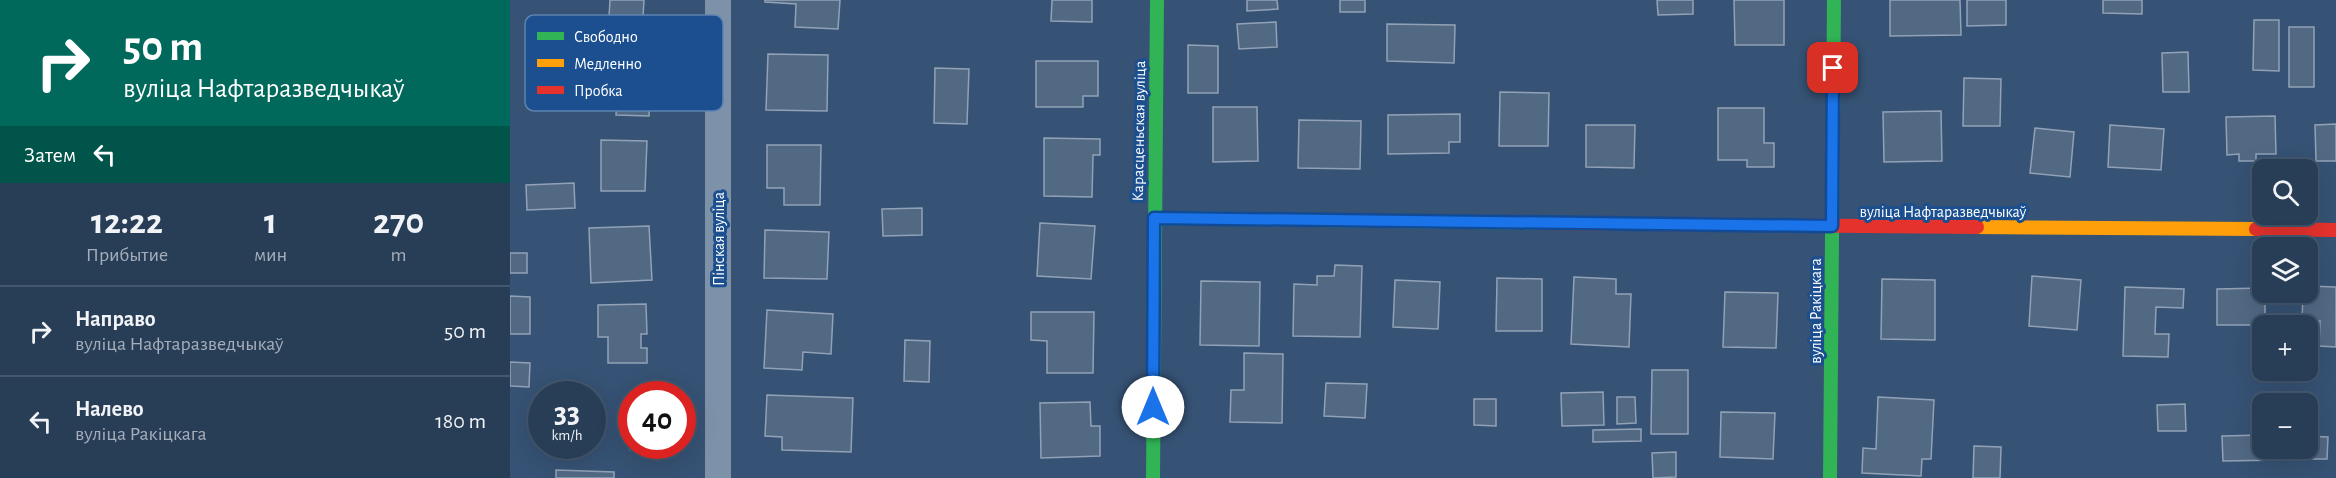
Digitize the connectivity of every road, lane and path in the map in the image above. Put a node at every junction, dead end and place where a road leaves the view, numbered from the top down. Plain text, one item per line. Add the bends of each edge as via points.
1 (1157, 0) edge
2 (1834, 0) edge
3 (718, 111) edge
4 (1154, 218) junction
5 (1832, 226) junction
6 (2336, 230) edge
7 (718, 478) edge
8 (1153, 478) edge
9 (1830, 478) edge

1 - 4 street, Карасценьская вуліца
2 - 5 street, вуліца Ракіцкага
3 - 7 street, Пінская вуліца
4 - 5 street, вуліца Нафтаразведчыкаў
4 - 8 street, Карасценьская вуліца
5 - 6 street, вуліца Нафтаразведчыкаў
5 - 9 street, вуліца Ракіцкага

